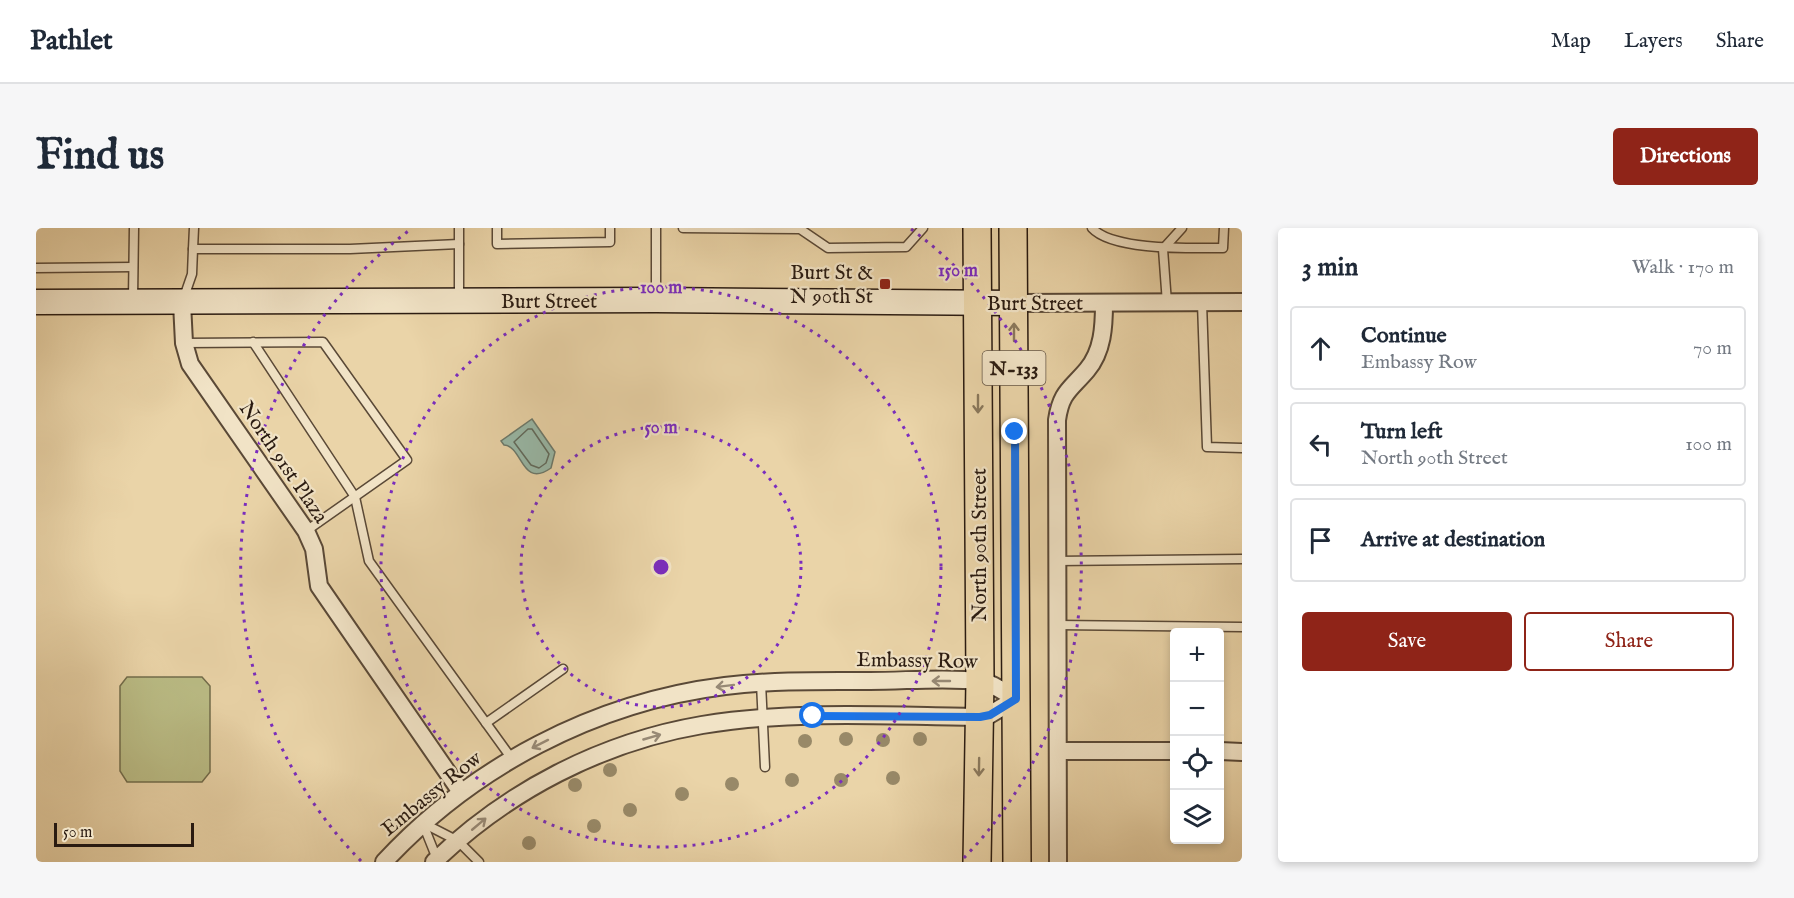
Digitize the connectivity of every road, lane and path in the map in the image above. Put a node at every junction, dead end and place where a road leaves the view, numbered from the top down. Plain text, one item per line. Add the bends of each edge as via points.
1 (134, 228) edge
2 (194, 228) edge
3 (459, 228) edge
4 (497, 228) edge
5 (610, 228) edge
6 (656, 228) edge
7 (683, 228) edge
8 (923, 228) edge
9 (977, 228) edge
10 (1013, 228) edge
11 (1092, 228) edge
12 (1182, 228) edge
13 (1224, 228) edge
14 (459, 244) junction
15 (193, 249) junction
16 (1163, 249) junction
17 (133, 267) junction
18 (36, 268) edge
19 (656, 300) junction
20 (36, 302) edge
21 (459, 302) junction
22 (1242, 302) edge
23 (133, 303) junction
24 (182, 303) junction
25 (978, 303) junction
26 (1014, 303) junction
27 (1104, 303) junction
28 (1167, 303) junction
29 (1202, 303) junction
30 (253, 342) junction
31 (184, 343) junction
32 (1242, 448) edge
33 (355, 497) junction
34 (306, 531) junction
35 (1242, 559) edge
36 (1056, 561) junction
37 (1056, 626) junction
38 (1242, 627) edge
39 (563, 669) dead end
40 (980, 681) junction
41 (761, 683) junction
42 (1016, 699) junction
43 (980, 717) junction
44 (764, 718) junction
45 (486, 723) junction
46 (1058, 751) junction
47 (1170, 751) edge
48 (1224, 752) edge
49 (1242, 752) edge
50 (512, 759) junction
51 (765, 767) dead end
52 (461, 792) junction
53 (423, 823) junction
54 (458, 841) junction
55 (437, 861) edge
56 (384, 862) edge
57 (478, 862) edge
58 (977, 862) edge
59 (1017, 862) edge
60 (1058, 862) edge

1 - 17 lane
2 - 15 lane
3 - 14 lane
4 - 5 lane via 497,244 610,242
6 - 19 lane
7 - 8 lane via 800,229 828,248 906,248
9 - 25 main road, North 90th Street / N-133
10 - 26 main road, North 90th Street / N-133
11 - 16 lane via 1100,237
12 - 16 lane
13 - 16 lane via 1223,248
14 - 15 lane
14 - 21 lane
15 - 24 lane via 192,274
16 - 28 lane
17 - 18 lane
17 - 23 lane
19 - 21 street, Burt Street
19 - 25 street, Burt Street
20 - 23 street, Burt Street
21 - 24 street, Burt Street
22 - 29 street, Burt Street
23 - 24 street, Burt Street
24 - 31 street, North 91st Plaza
25 - 26 street, Burt Street
25 -> 40 main road, North 90th Street / N-133
26 - 27 street, Burt Street
42 -> 26 main road, North 90th Street / N-133
27 - 28 street, Burt Street
27 - 36 street via 1104,328 1095,357 1059,404
28 - 29 street, Burt Street
29 - 32 lane via 1207,447
30 - 31 lane
30 - 33 lane
30 - 33 lane via 323,342 407,460
31 - 34 street, North 91st Plaza via 190,364
33 - 34 lane
33 - 45 lane via 369,561
34 - 52 street, North 91st Plaza via 314,549 319,586
35 - 36 lane
36 - 37 street
37 - 38 lane
37 - 46 street
39 - 45 lane
40 -> 41 street, Embassy Row
40 - 42 street, Embassy Row
40 - 43 main road, North 90th Street / N-133
41 - 44 lane
41 -> 50 street, Embassy Row via 696,690 649,702 570,729
42 - 43 street
42 - 59 main road, North 90th Street / N-133
43 - 44 street
43 -> 58 main road, North 90th Street / N-133
44 - 51 lane
54 -> 44 street via 515,797 608,752 652,736
45 - 50 lane
46 - 47 street
46 - 60 street
48 - 49 street
50 - 52 street, Embassy Row
52 - 53 street, Embassy Row
53 - 54 lane
53 - 55 lane
53 - 56 street, Embassy Row
54 - 55 street
54 - 57 lane

